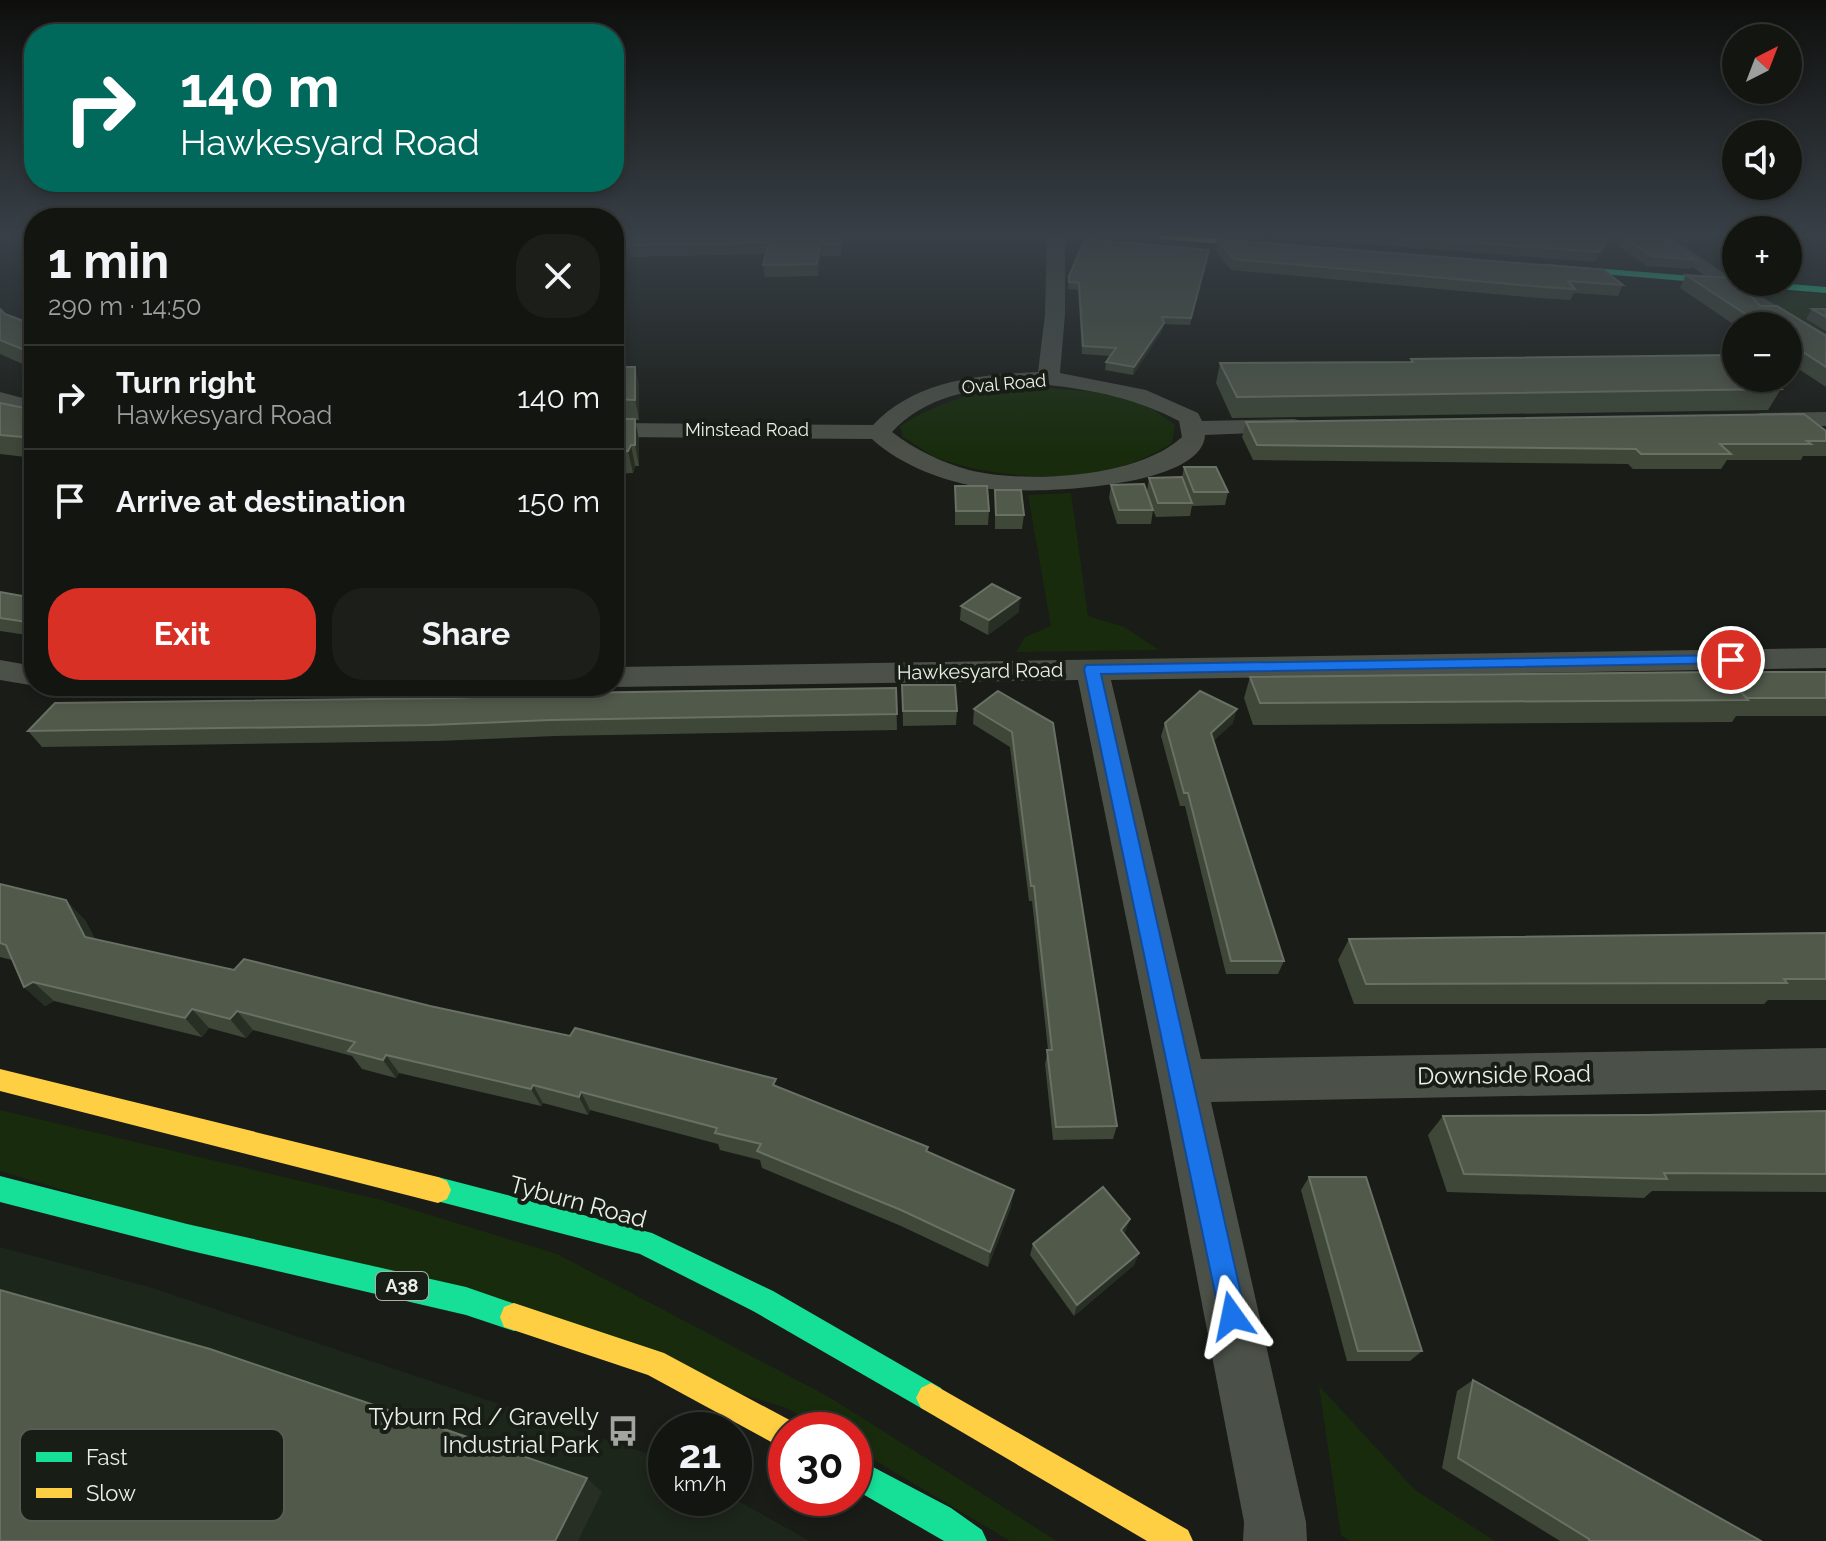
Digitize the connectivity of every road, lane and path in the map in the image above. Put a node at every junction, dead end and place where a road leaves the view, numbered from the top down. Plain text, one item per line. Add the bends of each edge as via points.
1 (1055, 308) edge
2 (1768, 308) edge
3 (1826, 343) edge
4 (1048, 378) junction
5 (0, 399) edge
6 (24, 405) edge
7 (1826, 419) edge
8 (1731, 421) edge
9 (1318, 426) edge
10 (1191, 428) junction
11 (624, 430) edge
12 (879, 432) junction
13 (1826, 658) edge
14 (1092, 669) junction
15 (0, 670) edge
16 (24, 674) edge
17 (624, 677) edge
18 (1826, 1069) edge
19 (0, 1080) edge
20 (1183, 1081) junction
21 (0, 1189) edge
22 (768, 1425) edge
23 (872, 1482) edge
24 (971, 1541) edge
25 (1177, 1541) edge
26 (1275, 1541) edge

1 - 4 street
2 - 3 street
4 - 10 street, Oval Road via 1146,396 1190,418
4 - 12 street, Oval Road via 981,383 920,398
5 - 6 street
7 - 8 street
9 - 10 street
10 - 12 street via 1194,439 1156,467 1116,478 1021,485 953,475 888,442
11 - 12 street, Minstead Road
13 - 14 street, Hawkesyard Road
14 - 17 street, Hawkesyard Road
14 - 20 street
15 - 16 street
18 - 20 street, Downside Road
19 - 25 main road, Tyburn Road via 643,1242 763,1301
20 - 26 street
21 - 22 main road, A38 via 466,1301 654,1363
23 - 24 main road

